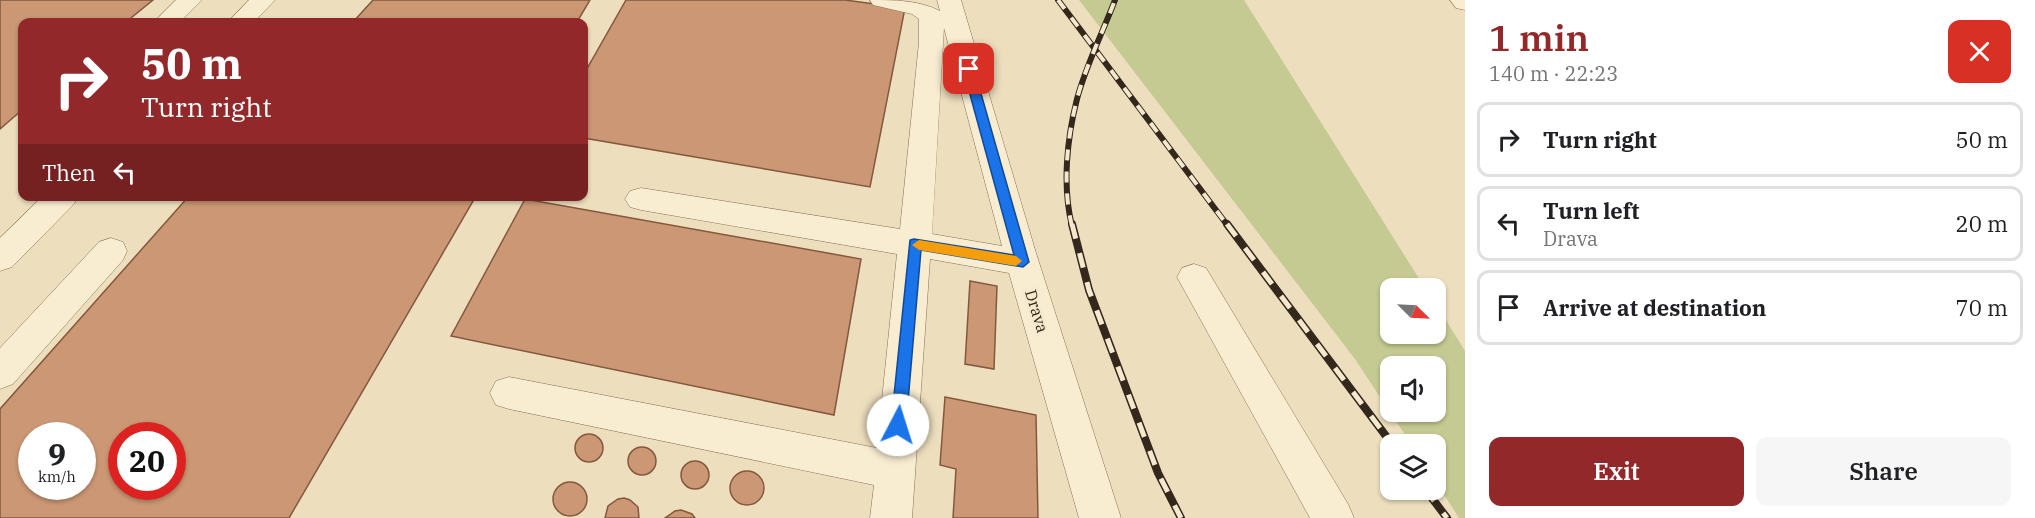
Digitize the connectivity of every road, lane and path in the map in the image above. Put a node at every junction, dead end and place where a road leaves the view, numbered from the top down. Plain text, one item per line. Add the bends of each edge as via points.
1 (190, 0) edge
2 (263, 0) edge
3 (882, 0) edge
4 (949, 0) edge
5 (1462, 0) edge
6 (1465, 3) edge
7 (170, 18) edge
8 (244, 18) edge
9 (641, 200) dead end
10 (58, 201) edge
11 (914, 244) junction
12 (111, 252) dead end
13 (0, 258) edge
14 (1023, 262) junction
15 (1194, 277) dead end
16 (0, 373) edge
17 (510, 393) dead end
18 (894, 470) junction
19 (891, 518) edge
20 (1100, 518) edge
21 (1333, 518) edge

1 - 7 street
2 - 8 street
3 - 11 street via 920,8 931,16
4 - 14 street, Drava
5 - 6 street
9 - 11 street
10 - 13 street
11 - 14 street
11 - 18 street
12 - 16 street
14 - 20 street, Drava
15 - 21 street
17 - 18 street
18 - 19 street

